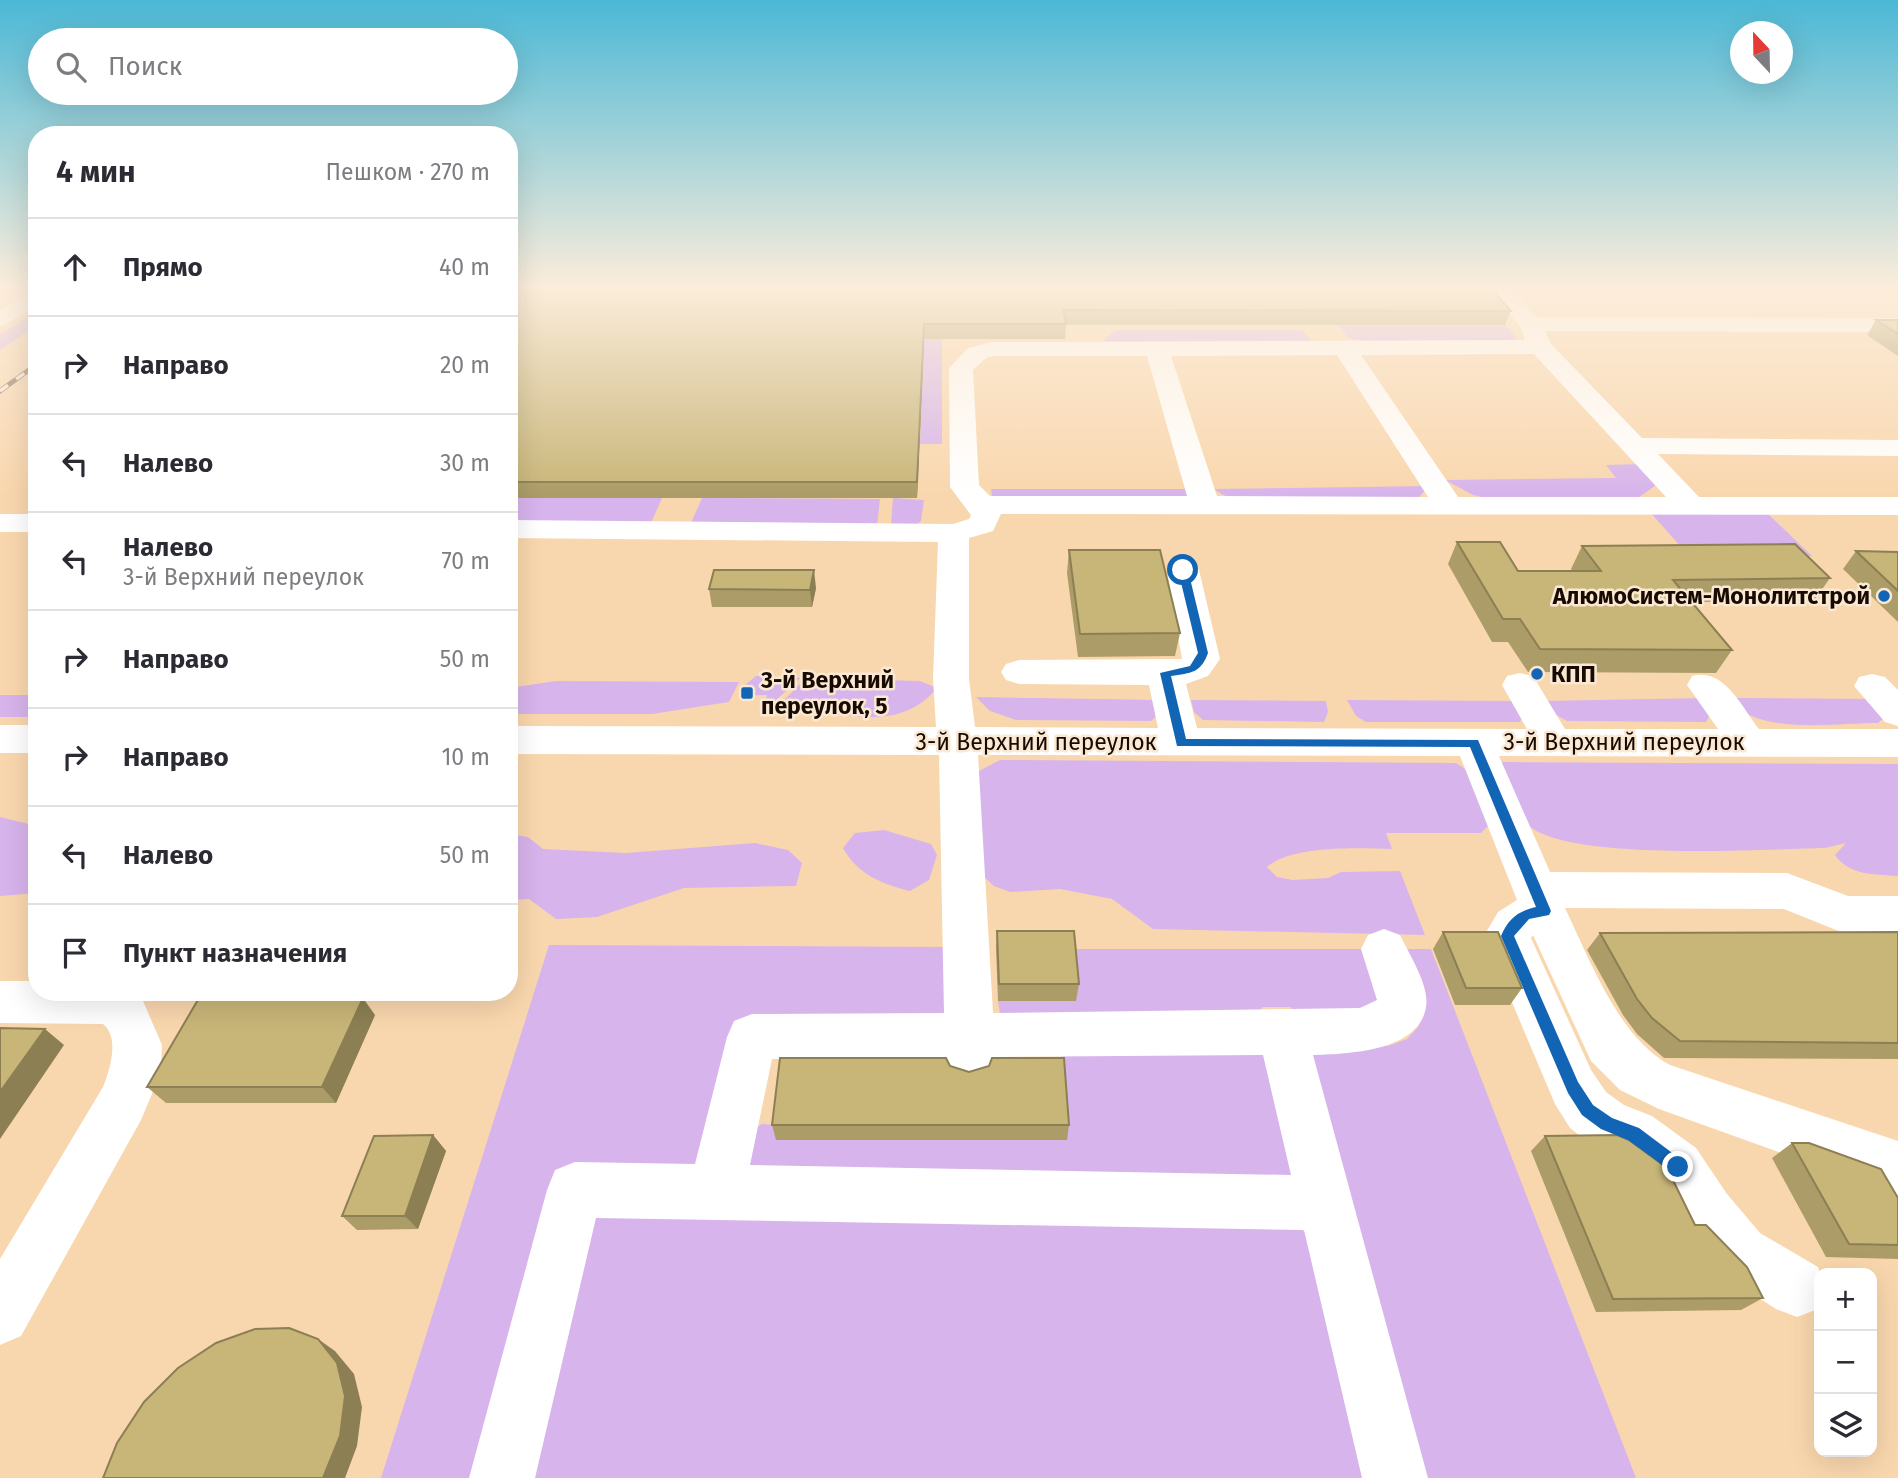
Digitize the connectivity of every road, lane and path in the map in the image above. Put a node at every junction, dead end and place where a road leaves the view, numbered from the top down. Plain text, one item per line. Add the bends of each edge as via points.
1 (971, 357) edge
2 (1159, 357) edge
3 (1351, 357) edge
4 (1549, 357) edge
5 (1634, 446) junction
6 (1898, 448) edge
7 (982, 505) junction
8 (1205, 506) junction
9 (1449, 506) junction
10 (1898, 506) edge
11 (1692, 507) junction
12 (0, 523) edge
13 (28, 523) edge
14 (518, 529) edge
15 (954, 533) junction
16 (1183, 570) dead end
17 (1018, 672) dead end
18 (1165, 673) junction
19 (1520, 685) dead end
20 (1705, 685) dead end
21 (1872, 686) dead end
22 (1898, 713) edge
23 (0, 739) edge
24 (28, 740) edge
25 (518, 740) edge
26 (958, 741) junction
27 (1554, 742) junction
28 (1748, 742) junction
29 (1181, 743) junction
30 (1474, 743) junction
31 (1898, 743) edge
32 (1540, 900) junction
33 (1898, 915) edge
34 (1384, 949) dead end
35 (0, 1002) edge
36 (1282, 1033) junction
37 (969, 1049) junction
38 (1898, 1168) edge
39 (716, 1194) junction
40 (1327, 1203) junction
41 (1797, 1288) dead end
42 (0, 1315) edge
43 (502, 1478) edge
44 (1395, 1478) edge

1 - 7 street via 961,368 965,487
2 - 8 street
3 - 9 street
4 - 5 street
5 - 6 street
5 - 11 street
7 - 8 street
7 - 15 street via 986,515 982,526
8 - 9 street
9 - 11 street
10 - 11 street
12 - 13 street
14 - 15 street
15 - 26 street via 940,678
16 - 18 street via 1202,659 1186,673
17 - 18 street
18 - 29 street
19 - 27 street
20 - 28 street
21 - 22 street
23 - 24 street
25 - 26 street, 3-й Верхний переулок
26 - 29 street, 3-й Верхний переулок
26 - 37 street
27 - 28 street, 3-й Верхний переулок
27 - 30 street, 3-й Верхний переулок
28 - 31 street, 3-й Верхний переулок
29 - 30 street, 3-й Верхний переулок
30 - 32 street
32 - 33 street via 1787,891 1846,915
32 - 38 street via 1609,1045 1637,1074
32 - 41 street via 1507,936 1573,1087 1588,1110 1633,1134 1678,1167 1707,1214 1740,1253
34 - 36 street via 1402,1007 1391,1020 1352,1032
35 - 42 street via 103,1003 124,1009 138,1043 138,1066 123,1102
36 - 37 street
36 - 40 street
37 - 39 street via 752,1037
39 - 40 street
39 - 43 street via 575,1190
40 - 44 street

